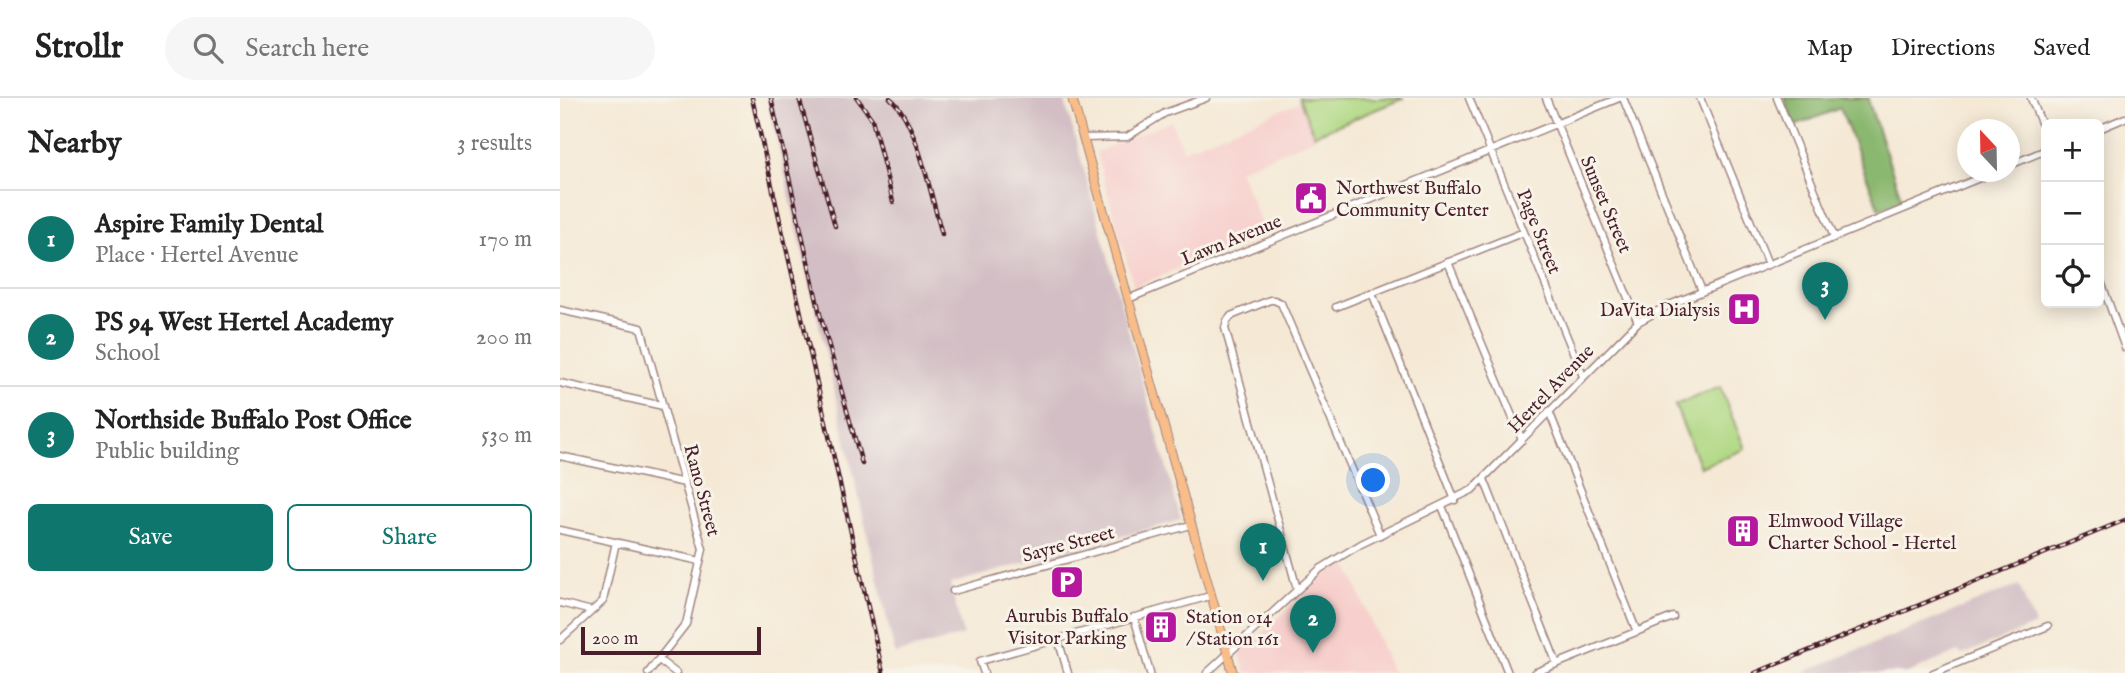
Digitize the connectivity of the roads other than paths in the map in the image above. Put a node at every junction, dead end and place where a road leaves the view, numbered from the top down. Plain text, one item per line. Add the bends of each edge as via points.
1 (1072, 98) edge
2 (1206, 98) edge
3 (1469, 98) edge
4 (1546, 98) edge
5 (1621, 98) edge
6 (1700, 98) edge
7 (1777, 98) edge
8 (2031, 98) edge
9 (2125, 118) edge
10 (2041, 123) edge
11 (1556, 124) junction
12 (2104, 127) edge
13 (1083, 138) junction
14 (1490, 150) junction
15 (2041, 152) edge
16 (2020, 161) edge
17 (1969, 182) edge
18 (1524, 232) junction
19 (1834, 237) junction
20 (1448, 262) junction
21 (1768, 264) junction
22 (2104, 290) edge
23 (1702, 291) junction
24 (1372, 293) junction
25 (1128, 299) junction
26 (1336, 307) dead end
27 (560, 310) edge
28 (1638, 322) junction
29 (2125, 348) edge
30 (1583, 376) junction
31 (560, 383) edge
32 (663, 406) junction
33 (1549, 411) junction
34 (1521, 440) junction
35 (560, 456) edge
36 (1485, 479) junction
37 (685, 484) junction
38 (1455, 500) junction
39 (1442, 506) junction
40 (1191, 525) junction
41 (560, 530) edge
42 (1380, 535) junction
43 (616, 542) junction
44 (700, 561) junction
45 (1297, 589) junction
46 (953, 590) dead end
47 (1210, 596) junction
48 (560, 603) edge
49 (592, 611) junction
50 (1134, 617) junction
51 (1672, 617) dead end
52 (2048, 626) dead end
53 (1637, 632) junction
54 (1058, 639) junction
55 (560, 640) edge
56 (1227, 654) junction
57 (659, 660) junction
58 (1557, 664) junction
59 (648, 673) edge
60 (676, 673) edge
61 (984, 673) edge
62 (1068, 673) edge
63 (1150, 673) edge
64 (1207, 673) edge
65 (1233, 673) edge
66 (1508, 673) edge
67 (1534, 673) edge
68 (1933, 673) edge

1 - 13 main road
2 - 13 street via 1165,113 1127,137
3 - 14 street, Page Street
4 - 11 street, Sunset Street
5 - 11 street, Lawn Avenue
5 - 23 street
6 - 21 street
7 - 19 street
8 - 10 street
9 - 12 street
11 - 14 street, Lawn Avenue
11 - 28 street, Sunset Street
13 - 25 main road
14 - 18 street, Page Street
14 - 25 street, Lawn Avenue
15 - 16 street
17 - 19 street, Hertel Avenue
18 - 20 street
18 - 30 street, Page Street
19 - 21 street, Hertel Avenue
20 - 24 street
20 - 34 street
21 - 23 street, Hertel Avenue
22 - 29 street
23 - 28 street, Hertel Avenue
24 - 26 street
24 - 38 street
25 - 40 main road
27 - 32 street, Rano Street via 641,328
28 - 30 street, Hertel Avenue
30 - 33 street, Hertel Avenue
31 - 32 street
32 - 37 street, Rano Street
33 - 34 street, Hertel Avenue
33 - 53 street
34 - 36 street, Hertel Avenue
35 - 37 street
36 - 38 street, Hertel Avenue
36 - 58 street
37 - 44 street, Rano Street via 703,549
38 - 39 street, Hertel Avenue
39 - 42 street, Hertel Avenue
39 - 66 street
40 - 46 street, Sayre Street
40 - 47 main road
41 - 43 street
42 - 45 street, Hertel Avenue via 1340,555
42 - 45 street via 1282,306 1270,300 1228,318 1225,328
43 - 44 street
43 - 49 street via 603,601
44 - 57 street, Rano Street via 686,624
45 - 56 street, Hertel Avenue
47 - 50 street
47 - 56 main road
48 - 49 street
49 - 55 street
50 - 54 street
50 - 63 street
51 - 53 street
52 - 68 street
53 - 58 street
54 - 61 street via 980,661
54 - 62 street
56 - 64 street, Hertel Avenue
56 - 65 main road
57 - 59 street, Rano Street
57 - 60 street
58 - 67 street

